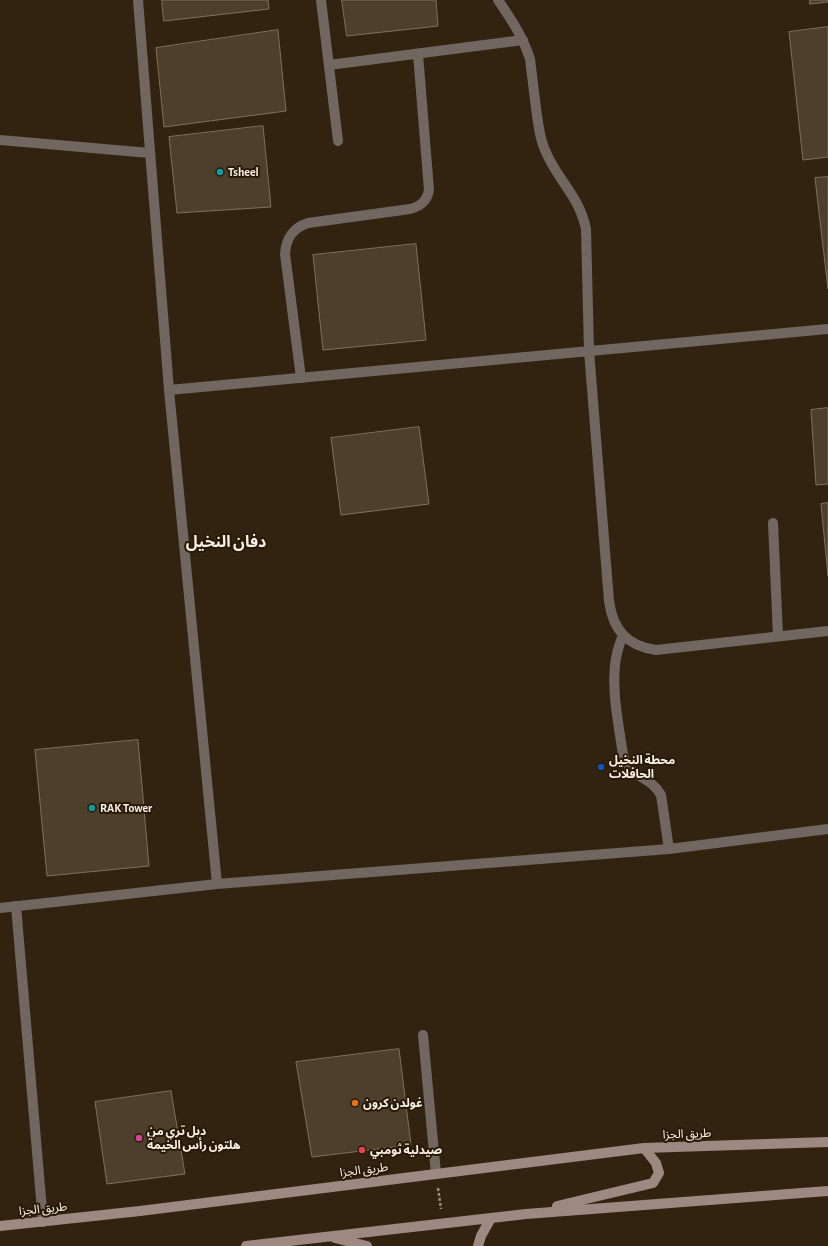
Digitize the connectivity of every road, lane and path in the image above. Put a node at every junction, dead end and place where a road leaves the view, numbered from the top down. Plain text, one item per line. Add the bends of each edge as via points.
1 (138, 0) edge
2 (322, 0) edge
3 (498, 0) edge
4 (524, 40) junction
5 (418, 54) junction
6 (329, 65) junction
7 (0, 140) edge
8 (338, 142) dead end
9 (150, 153) junction
10 (828, 329) edge
11 (589, 351) junction
12 (301, 378) junction
13 (169, 390) junction
14 (773, 523) dead end
15 (828, 631) edge
16 (623, 635) junction
17 (778, 636) junction
18 (828, 829) edge
19 (669, 849) junction
20 (217, 884) junction
21 (16, 906) junction
22 (0, 908) edge
23 (423, 1035) dead end
24 (828, 1142) edge
25 (644, 1148) junction
26 (436, 1174) junction
27 (828, 1191) edge
28 (526, 1214) junction
29 (491, 1218) junction
30 (43, 1222) junction
31 (444, 1223) junction
32 (0, 1226) edge
33 (330, 1236) junction
34 (246, 1246) edge
35 (367, 1246) edge
36 (478, 1246) edge

1 - 9 street
2 - 6 street
3 - 4 street
4 - 5 street
4 - 11 street via 530,59 544,149 577,202 586,229
5 - 6 street
5 - 12 street via 429,190 425,201 410,209 308,223 295,229 287,240 285,254
6 - 8 street
7 - 9 street
9 - 13 street
10 - 11 street
11 - 12 street
11 - 16 street via 610,614
12 - 13 street
13 - 20 street
14 - 17 street
15 - 17 street
16 - 17 street via 632,643 656,650
16 - 19 street via 616,657 614,680 623,755 630,770 651,782 661,795
18 - 19 street
19 - 20 street
20 - 21 street
21 - 22 street
21 - 30 street
23 - 26 street
24 - 25 main road, طريق الجزا
25 - 26 main road, طريق الجزا
25 - 28 main road via 656,1163 659,1173 653,1184
26 - 30 main road, طريق الجزا
26 - 31 path
27 - 28 main road
28 - 29 main road
29 - 31 main road
29 - 36 main road
30 - 32 main road, طريق الجزا
31 - 33 main road
33 - 34 main road
33 - 35 main road

